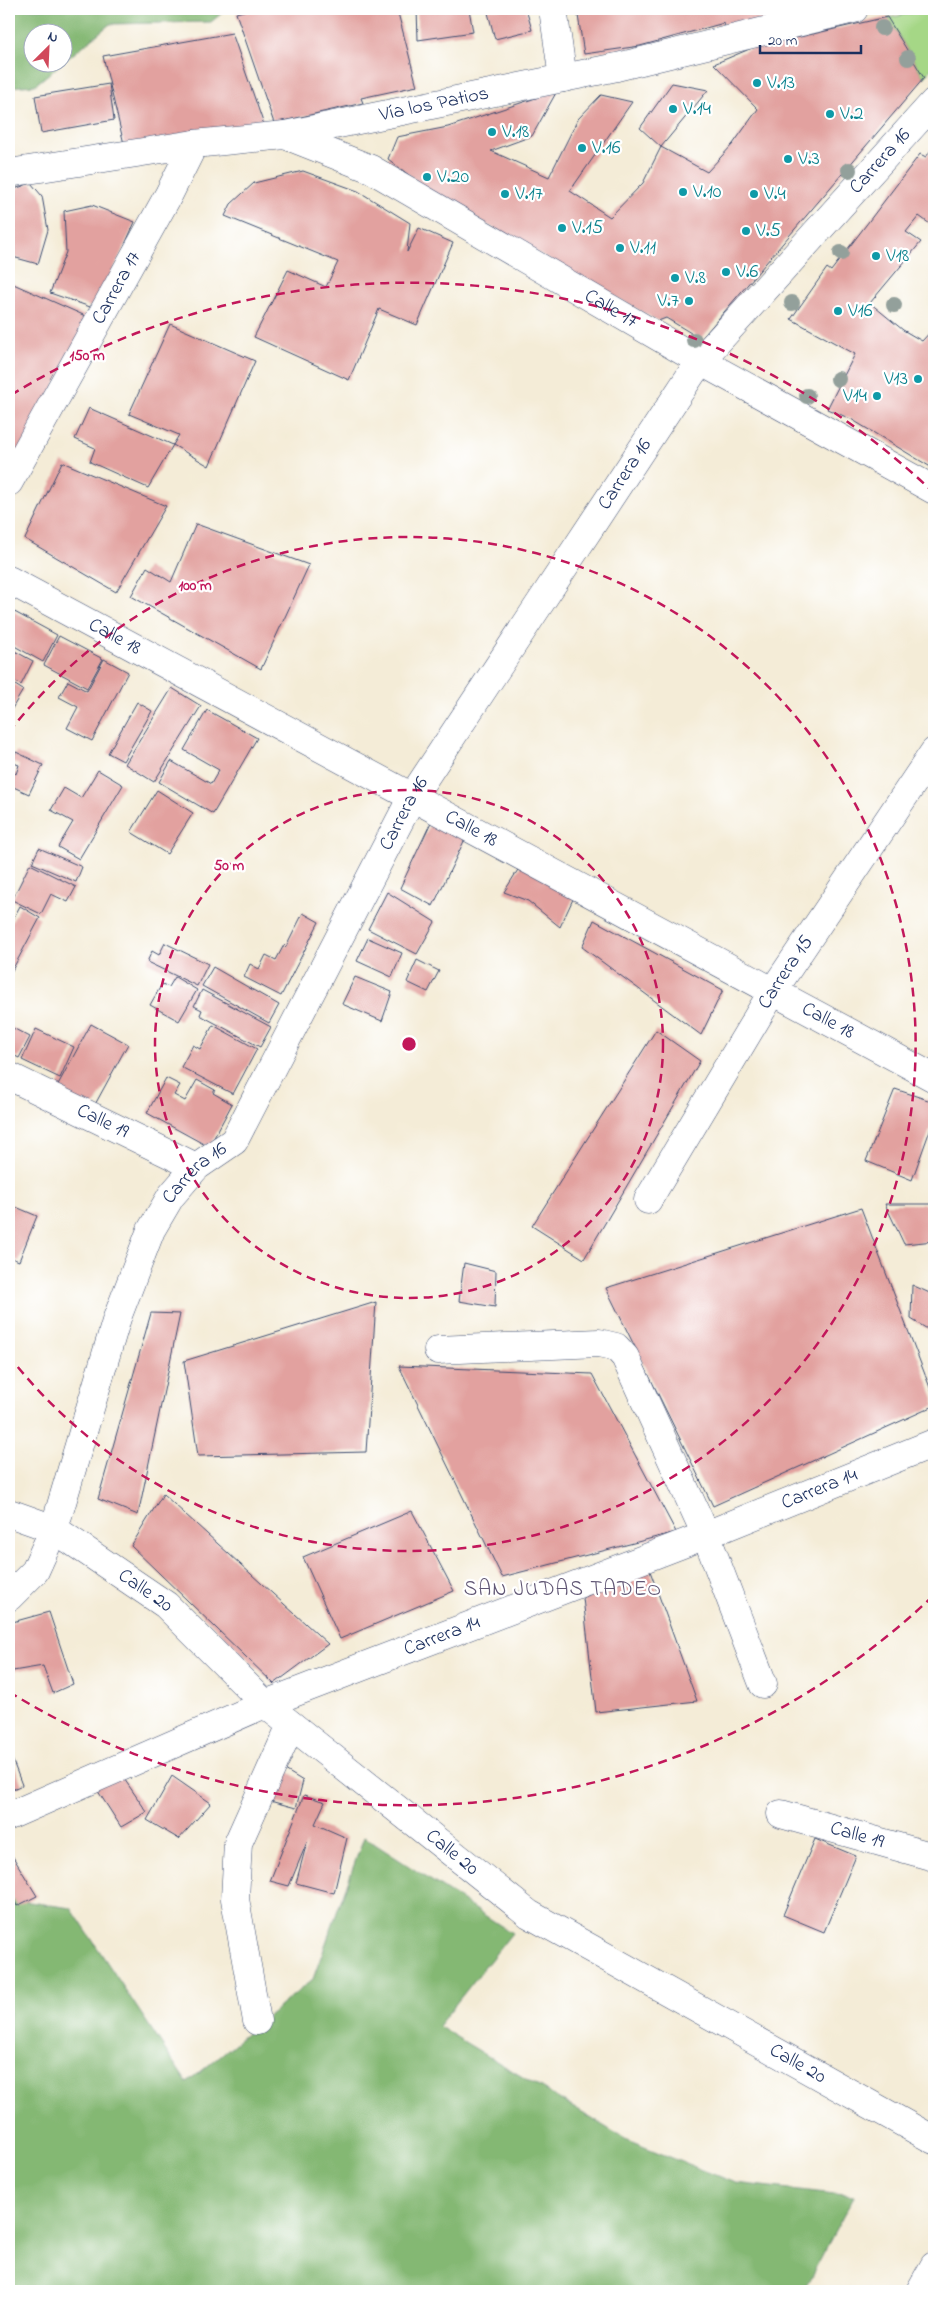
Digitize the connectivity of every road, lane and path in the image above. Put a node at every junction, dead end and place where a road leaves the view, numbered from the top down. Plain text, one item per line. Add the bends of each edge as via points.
1 (553, 9) edge
2 (854, 9) edge
3 (563, 78) junction
4 (934, 102) edge
5 (285, 135) junction
6 (194, 144) junction
7 (9, 173) edge
8 (700, 361) junction
9 (9, 482) edge
10 (934, 490) edge
11 (9, 580) edge
12 (934, 752) edge
13 (412, 797) junction
14 (773, 991) junction
15 (9, 1076) edge
16 (934, 1078) edge
17 (196, 1166) junction
18 (648, 1200) dead end
19 (438, 1350) dead end
20 (934, 1443) edge
21 (9, 1513) edge
22 (54, 1529) junction
23 (706, 1535) junction
24 (9, 1597) edge
25 (764, 1684) dead end
26 (265, 1704) junction
27 (291, 1725) junction
28 (781, 1814) dead end
29 (9, 1816) edge
30 (934, 1857) edge
31 (257, 2021) dead end
32 (934, 2140) edge
33 (934, 2266) edge
34 (920, 2291) edge

1 - 3 street
2 - 3 street, Vía los Patios
3 - 5 street, Vía los Patios
4 - 8 street, Carrera 16
5 - 6 street, Vía los Patios
5 - 8 street, Calle 17 via 370,169
6 - 7 street, Vía los Patios
6 - 9 street, Carrera 17
8 - 10 street, Calle 17
8 - 13 street, Carrera 16
11 - 13 street, Calle 18
12 - 14 street, Carrera 15
13 - 14 street, Calle 18
13 - 17 street, Carrera 16 via 234,1141
14 - 16 street, Calle 18
14 - 18 street, Carrera 15
15 - 17 street, Calle 19
17 - 22 street, Carrera 16 via 171,1196 151,1230 118,1318
19 - 23 street via 599,1343 616,1347 625,1358
20 - 23 street, Carrera 14
21 - 22 street, Calle 20
22 - 24 street, Carrera 16 via 35,1571
22 - 26 street, Calle 20 via 166,1605
23 - 25 street
23 - 26 street, Carrera 14
26 - 27 street, Calle 20
26 - 29 street, Carrera 14
27 - 31 street via 238,1843 235,1900
27 - 32 street, Calle 20 via 529,1914
28 - 30 street, Calle 19
33 - 34 street

